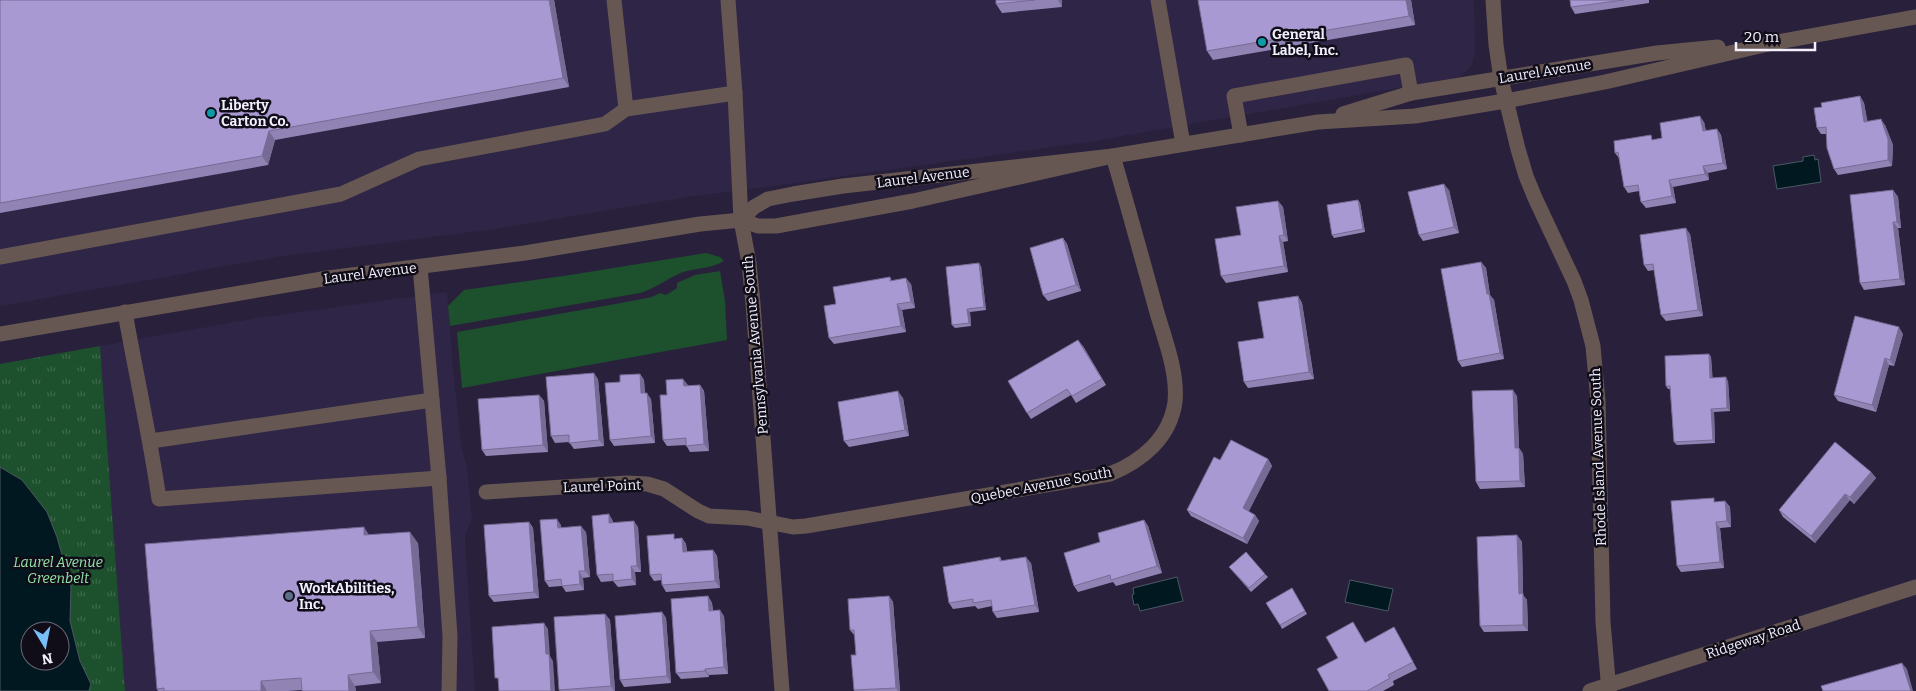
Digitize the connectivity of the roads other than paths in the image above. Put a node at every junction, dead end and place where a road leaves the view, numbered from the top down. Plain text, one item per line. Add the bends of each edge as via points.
1 (614, 0) edge
2 (728, 0) edge
3 (1158, 0) edge
4 (1492, 0) edge
5 (1916, 17) edge
6 (1777, 42) junction
7 (1501, 78) junction
8 (735, 93) junction
9 (1411, 94) junction
10 (1505, 101) junction
11 (626, 109) junction
12 (1318, 122) junction
13 (1241, 135) junction
14 (1183, 144) junction
15 (1113, 156) junction
16 (741, 220) junction
17 (0, 257) edge
18 (420, 267) junction
19 (125, 312) junction
20 (0, 334) edge
21 (432, 400) junction
22 (151, 441) junction
23 (439, 478) junction
24 (486, 492) dead end
25 (769, 522) junction
26 (1916, 587) edge
27 (1609, 688) edge
28 (449, 691) edge
29 (782, 691) edge
30 (1590, 691) edge

1 - 11 street
2 - 8 street, Pennsylvania Avenue South
3 - 14 street
4 - 7 street, Rhode Island Avenue South
5 - 6 street, Laurel Avenue
6 - 7 street, Laurel Avenue via 1657,53
6 - 10 street, Laurel Avenue via 1605,82
7 - 9 street, Laurel Avenue
7 - 10 street, Rhode Island Avenue South
8 - 11 street
8 - 16 street, Pennsylvania Avenue South
9 - 12 street, Laurel Avenue
9 - 13 street via 1406,65 1234,96
10 - 12 street, Laurel Avenue via 1415,116
10 - 27 street, Rhode Island Avenue South via 1526,176 1574,281 1593,346 1598,401 1603,622
11 - 17 street via 605,124 419,159 341,194
12 - 13 street, Laurel Avenue
13 - 14 street, Laurel Avenue
14 - 15 street, Laurel Avenue
15 - 16 street, Laurel Avenue via 913,201 776,226 758,226
15 - 16 street, Laurel Avenue via 793,194 768,199
15 - 25 street, Quebec Avenue South via 1175,388 1175,401 1167,427 1152,448 1131,464 1110,474 806,526
16 - 18 street, Laurel Avenue
16 - 25 street, Pennsylvania Avenue South via 749,263
18 - 19 street, Laurel Avenue via 328,278
18 - 21 street
19 - 20 street, Laurel Avenue
19 - 22 street
21 - 22 street
21 - 23 street
22 - 23 street via 159,499
23 - 28 street via 450,636
24 - 25 street, Laurel Point via 647,484 664,489 709,516
25 - 29 street, Pennsylvania Avenue South
26 - 27 street, Ridgeway Road
27 - 30 street, Ridgeway Road

